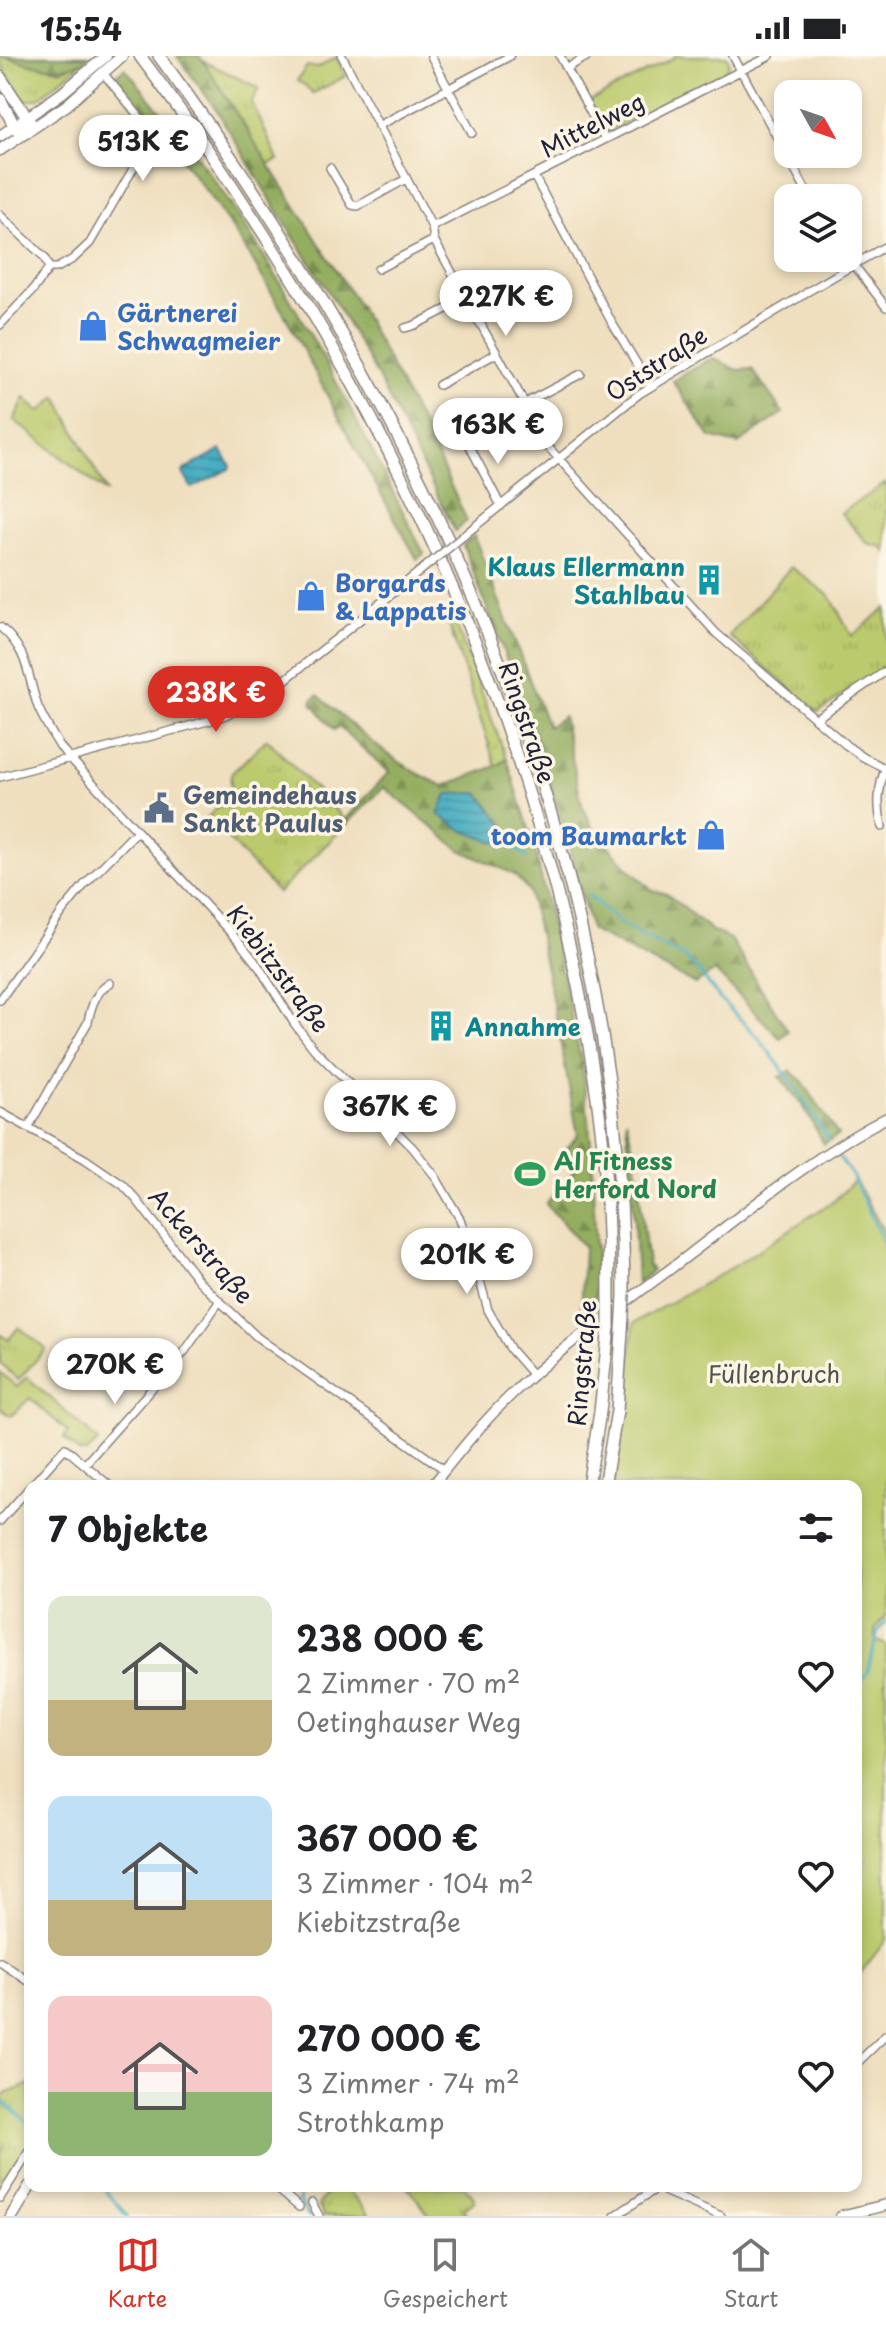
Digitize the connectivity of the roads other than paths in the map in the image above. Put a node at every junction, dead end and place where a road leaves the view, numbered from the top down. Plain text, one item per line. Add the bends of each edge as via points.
1 (140, 56) edge
2 (159, 56) edge
3 (342, 56) edge
4 (431, 56) edge
5 (510, 56) edge
6 (560, 56) edge
7 (588, 56) edge
8 (733, 56) edge
9 (770, 56) edge
10 (114, 59) edge
11 (567, 68) junction
12 (742, 71) junction
13 (103, 73) junction
14 (0, 77) edge
15 (449, 88) junction
16 (0, 99) edge
17 (28, 118) junction
18 (378, 126) junction
19 (21, 129) junction
20 (472, 133) dead end
21 (0, 136) edge
22 (605, 139) junction
23 (0, 150) edge
24 (330, 168) dead end
25 (534, 176) junction
26 (406, 179) junction
27 (803, 184) edge
28 (0, 215) edge
29 (432, 227) junction
30 (434, 240) junction
31 (886, 246) edge
32 (862, 256) edge
33 (49, 268) junction
34 (378, 269) dead end
35 (835, 272) edge
36 (860, 272) edge
37 (466, 299) junction
38 (523, 299) dead end
39 (886, 307) edge
40 (478, 321) junction
41 (0, 325) edge
42 (405, 328) dead end
43 (497, 353) junction
44 (581, 374) dead end
45 (439, 385) dead end
46 (651, 387) junction
47 (525, 403) junction
48 (467, 441) dead end
49 (558, 459) junction
50 (501, 506) junction
51 (0, 627) edge
52 (886, 671) edge
53 (815, 719) junction
54 (70, 758) junction
55 (886, 769) edge
56 (0, 777) edge
57 (882, 827) dead end
58 (137, 831) junction
59 (110, 983) dead end
60 (0, 1000) edge
61 (0, 1112) edge
62 (886, 1118) edge
63 (28, 1128) junction
64 (219, 1302) junction
65 (533, 1375) junction
66 (85, 1464) junction
67 (445, 1470) junction
68 (35, 1480) edge
69 (103, 1480) edge
70 (437, 1480) edge
71 (589, 1480) edge
72 (605, 1480) edge
73 (24, 1493) edge
74 (0, 1521) edge
75 (0, 1962) edge
76 (24, 1978) edge
77 (886, 2035) edge
78 (862, 2058) edge
79 (24, 2160) edge
80 (26, 2192) edge
81 (281, 2192) edge
82 (651, 2192) edge
83 (666, 2192) edge
84 (0, 2198) edge
85 (312, 2203) dead end
86 (886, 2205) edge
87 (299, 2207) dead end
88 (12, 2216) edge
89 (319, 2216) edge
90 (615, 2216) edge
91 (721, 2216) edge
92 (841, 2216) edge

1 - 71 main road, Ringstraße, bridge via 234,185 371,415 451,582 536,814 575,972 601,1130 609,1327
2 - 72 main road, Ringstraße, bridge via 266,208 356,356 438,516 505,674 547,799 590,969 617,1144 624,1294 617,1411
3 - 18 street
4 - 15 street
5 - 15 street
6 - 11 street
7 - 11 street
8 - 12 street
9 - 12 street, Mittelweg
10 - 13 main road
10 - 17 main road
11 - 22 street
12 - 22 street, Mittelweg
12 - 27 street
13 - 19 main road via 67,105
13 - 33 street via 147,126 148,143 90,243 73,259
14 - 17 main road
15 - 18 street
15 - 20 street
16 - 19 main road
17 - 19 main road
18 - 26 street
19 - 21 main road
19 - 23 main road
22 - 25 street, Mittelweg
24 - 26 street via 352,205 358,206
25 - 29 street, Mittelweg
25 - 46 street
26 - 29 street
28 - 33 street
29 - 30 street
30 - 34 street
30 - 37 street
31 - 32 street, Oststraße
33 - 41 street
35 - 46 street, Oststraße
36 - 39 street
37 - 40 street
37 - 42 street
38 - 40 street
40 - 43 street
43 - 45 street
43 - 47 street
44 - 47 street
46 - 49 street, Oststraße
47 - 49 street
48 - 50 street
49 - 50 street, Oststraße
49 - 53 street via 716,633
50 - 54 street, Oststraße, bridge via 257,701 215,719
51 - 54 street, Kiebitzstraße via 21,651 48,728
52 - 53 street
53 - 55 street
54 - 56 street, Oststraße
54 - 58 street, Kiebitzstraße
55 - 57 street via 879,788
58 - 60 street via 63,911
58 - 65 street, Kiebitzstraße via 241,944 314,1049 430,1169 460,1219 488,1310
59 - 63 street via 101,988 88,1022
61 - 63 street, Ackerstraße
62 - 65 street via 775,1189
63 - 64 street, Ackerstraße via 123,1185
64 - 66 street via 185,1351
64 - 67 street, Ackerstraße via 276,1351
65 - 67 street
66 - 68 street via 63,1449
66 - 69 street
67 - 70 street
73 - 74 street
75 - 76 street
77 - 78 street
79 - 84 street
80 - 88 main road
81 - 87 street
82 - 90 street
83 - 91 street
85 - 89 street
86 - 92 main road

